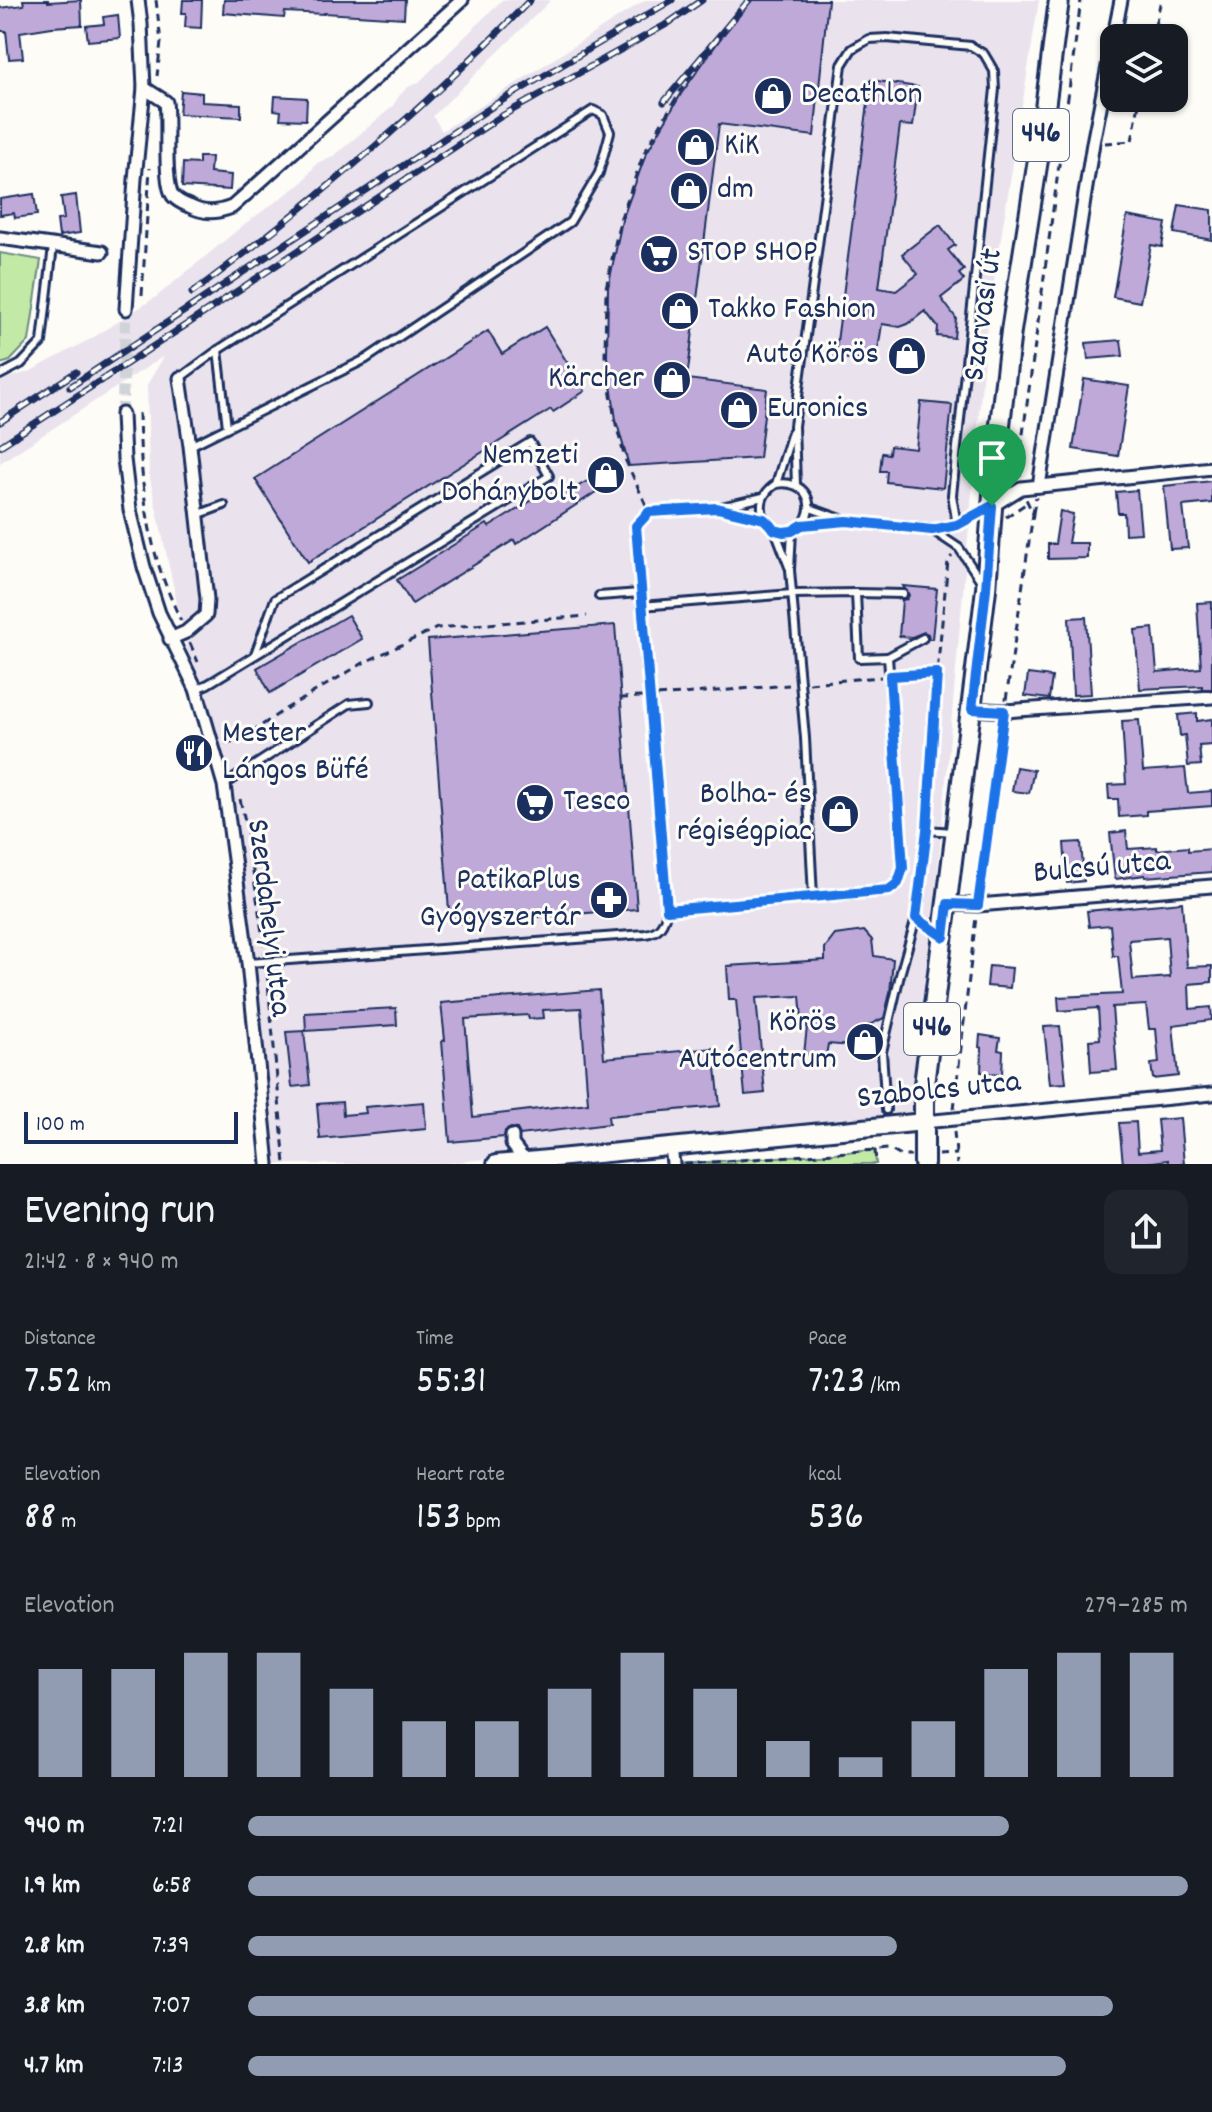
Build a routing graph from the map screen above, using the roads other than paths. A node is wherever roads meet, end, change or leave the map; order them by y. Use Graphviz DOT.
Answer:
graph roads {
  1 [pos="138,0"];
  2 [pos="462,0"];
  3 [pos="1059,0"];
  4 [pos="1121,0"];
  5 [pos="144,88"];
  6 [pos="0,238"];
  7 [pos="53,246"];
  8 [pos="102,252"];
  9 [pos="126,309"];
  10 [pos="218,350"];
  11 [pos="0,375"];
  12 [pos="180,378"];
  13 [pos="122,414"];
  14 [pos="794,426"];
  15 [pos="227,427"];
  16 [pos="190,446"];
  17 [pos="1212,468"];
  18 [pos="776,484"];
  19 [pos="796,485"];
  20 [pos="1039,486"];
  21 [pos="763,497"];
  22 [pos="224,505"];
  23 [pos="992,506"];
  24 [pos="717,508"];
  25 [pos="810,508"];
  26 [pos="197,515"];
  27 [pos="764,519"];
  28 [pos="847,521"];
  29 [pos="802,525"];
  30 [pos="957,525"];
  31 [pos="775,530"];
  32 [pos="932,530"];
  33 [pos="792,531"];
  34 [pos="790,570"];
  35 [pos="986,589"];
  36 [pos="640,593"];
  37 [pos="856,593"];
  38 [pos="792,594"];
  39 [pos="903,594"];
  40 [pos="599,596"];
  41 [pos="641,606"];
  42 [pos="923,638"];
  43 [pos="170,639"];
  44 [pos="255,654"];
  45 [pos="888,657"];
  46 [pos="196,689"];
  47 [pos="1212,697"];
  48 [pos="369,702"];
  49 [pos="972,709"];
  50 [pos="224,785"];
  51 [pos="957,832"];
  52 [pos="1212,886"];
  53 [pos="813,897"];
  54 [pos="948,904"];
  55 [pos="667,910"];
  56 [pos="916,918"];
  57 [pos="944,937"];
  58 [pos="248,963"];
  59 [pos="1212,1094"];
  60 [pos="886,1110"];
  61 [pos="924,1122"];
  62 [pos="512,1136"];
  63 [pos="671,1146"];
  64 [pos="924,1160"];
  65 [pos="525,1161"];
  66 [pos="553,1161"];
  67 [pos="268,1164"];
  68 [pos="496,1164"];
  69 [pos="673,1164"];
  1 -- 5 [label="street"];
  2 -- 5 [label="street"];
  3 -- 23 [label="main road, Szarvasi út / 446"];
  4 -- 20 [label="street"];
  5 -- 9 [label="street"];
  6 -- 7 [label="street"];
  7 -- 8 [label="street"];
  7 -- 11 [label="lane"];
  10 -- 12 [label="lane"];
  10 -- 15 [label="lane"];
  10 -- 15 [label="lane"];
  12 -- 16 [label="street"];
  13 -- 43 [label="street, Szerdahelyi utca"];
  14 -- 18 [label="lane"];
  14 -- 19 [label="lane"];
  14 -- 30 [label="lane"];
  15 -- 16 [label="lane"];
  16 -- 26 [label="street"];
  17 -- 20 [label="street"];
  18 -- 19 [label="lane"];
  18 -- 21 [label="lane"];
  19 -- 25 [label="lane"];
  20 -- 23 [label="street"];
  21 -- 24 [label="lane"];
  21 -- 27 [label="lane"];
  22 -- 26 [label="lane"];
  23 -- 30 [label="lane"];
  23 -- 35 [label="main road, Szarvasi út / 446"];
  24 -- 27 [label="lane"];
  24 -- 36 [label="lane"];
  25 -- 28 [label="lane"];
  25 -- 29 [label="lane"];
  26 -- 43 [label="street"];
  27 -- 31 [label="lane"];
  28 -- 29 [label="lane"];
  28 -- 32 [label="lane"];
  29 -- 33 [label="lane"];
  30 -- 32 [label="lane"];
  31 -- 33 [label="lane"];
  31 -- 34 [label="lane"];
  32 -- 35 [label="lane"];
  33 -- 34 [label="lane"];
  34 -- 38 [label="lane"];
  35 -- 49 [label="main road, Szarvasi út / 446"];
  36 -- 40 [label="lane"];
  36 -- 41 [label="lane"];
  37 -- 38 [label="lane"];
  37 -- 39 [label="lane"];
  37 -- 45 [label="lane"];
  38 -- 41 [label="lane"];
  38 -- 53 [label="lane"];
  41 -- 55 [label="lane"];
  42 -- 45 [label="lane"];
  43 -- 46 [label="street, Szerdahelyi utca"];
  44 -- 44 [label="lane"];
  44 -- 46 [label="lane"];
  45 -- 53 [label="lane"];
  46 -- 50 [label="street, Szerdahelyi utca"];
  47 -- 49 [label="street"];
  48 -- 50 [label="lane"];
  49 -- 51 [label="main road, Szarvasi út / 446"];
  50 -- 58 [label="street, Szerdahelyi utca"];
  51 -- 54 [label="main road, Szarvasi út / 446"];
  51 -- 56 [label="lane"];
  52 -- 54 [label="street, Bulcsú utca"];
  53 -- 55 [label="lane"];
  54 -- 57 [label="main road, Szarvasi út / 446"];
  55 -- 58 [label="lane"];
  56 -- 57 [label="lane"];
  56 -- 60 [label="lane"];
  57 -- 61 [label="main road, Szarvasi út / 446"];
  58 -- 67 [label="street, Szerdahelyi utca"];
  59 -- 61 [label="street, Szabolcs utca"];
  61 -- 63 [label="street, Szabolcs utca"];
  61 -- 64 [label="main road, Szarvasi út / 446"];
  62 -- 65 [label="street"];
  63 -- 66 [label="street, Szabolcs utca"];
  63 -- 69 [label="street"];
  65 -- 66 [label="street, Szabolcs utca"];
  65 -- 68 [label="street, Szabolcs utca"];
}
